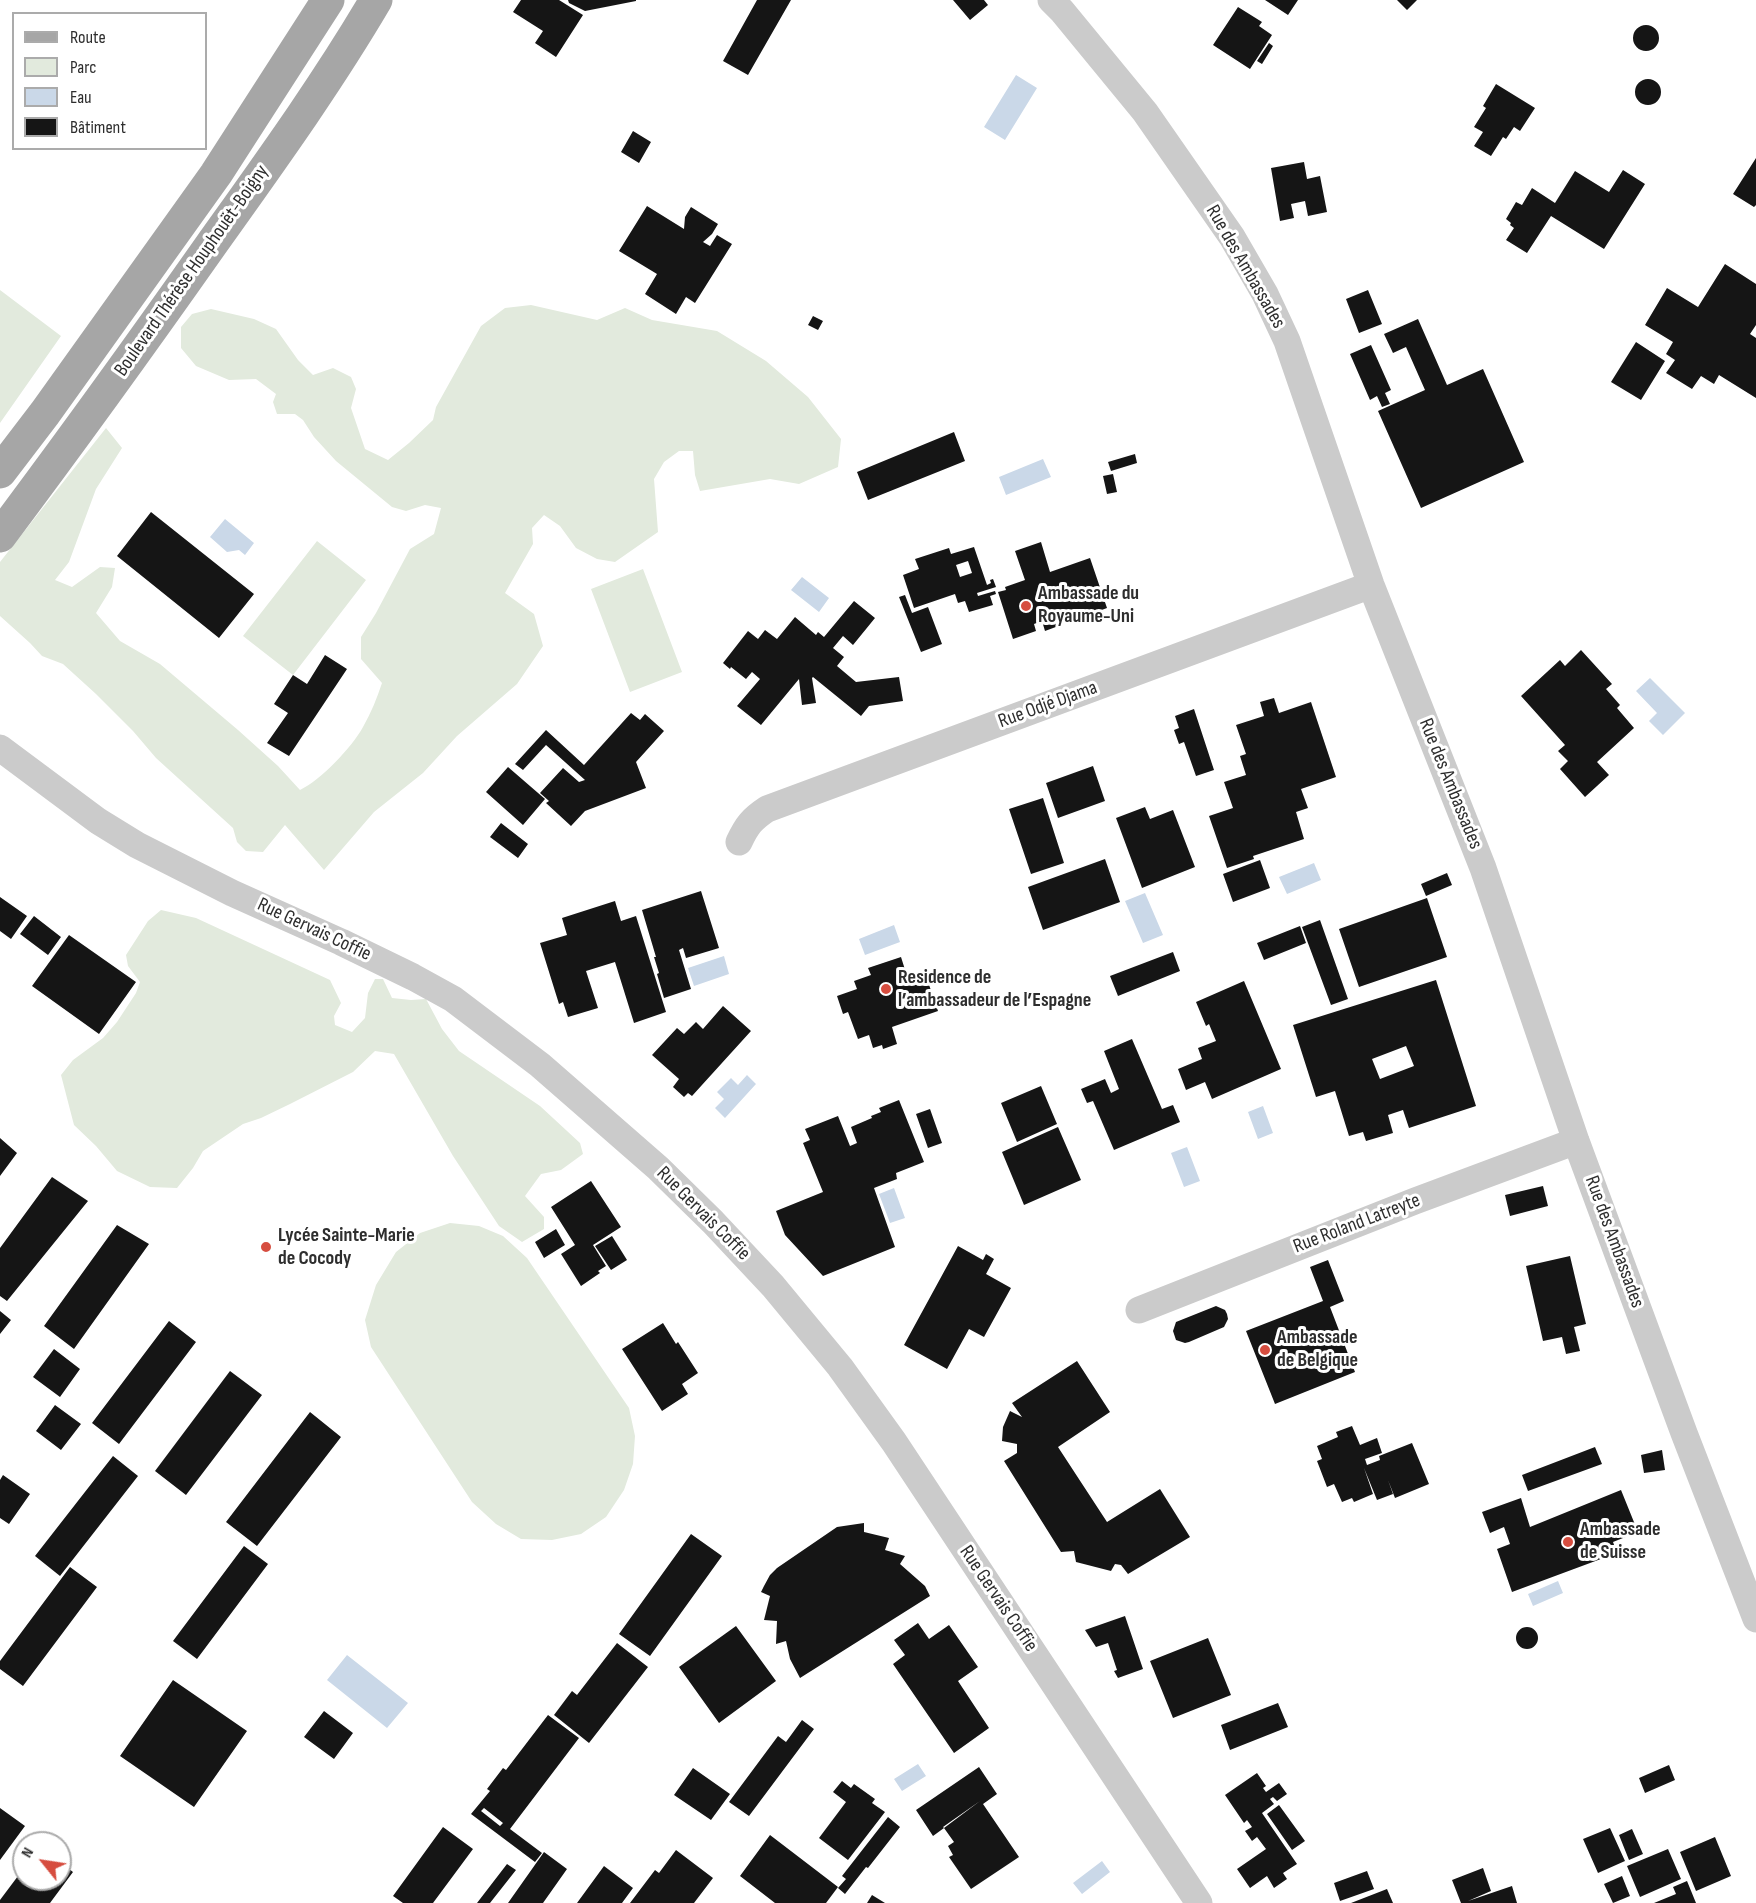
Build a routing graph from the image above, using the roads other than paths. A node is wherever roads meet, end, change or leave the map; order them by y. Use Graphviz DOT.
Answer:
graph roads {
  1 [pos="328,0"];
  2 [pos="376,0"];
  3 [pos="1051,0"];
  4 [pos="0,472"];
  5 [pos="0,536"];
  6 [pos="1371,585"];
  7 [pos="0,748"];
  8 [pos="739,842"];
  9 [pos="1576,1141"];
  10 [pos="1139,1310"];
  11 [pos="1756,1619"];
  12 [pos="1199,1903"];
  1 -- 4 [label="main road, Boulevard Thérèse Houphouët-Boigny"];
  2 -- 5 [label="main road, Boulevard Thérèse Houphouët-Boigny"];
  3 -- 6 [label="street, Rue des Ambassades"];
  6 -- 8 [label="street, Rue Odjé Djama"];
  6 -- 9 [label="street, Rue des Ambassades"];
  7 -- 12 [label="street, Rue Gervais Coffie"];
  9 -- 10 [label="street, Rue Roland Latreyte"];
  9 -- 11 [label="street, Rue des Ambassades"];
}
